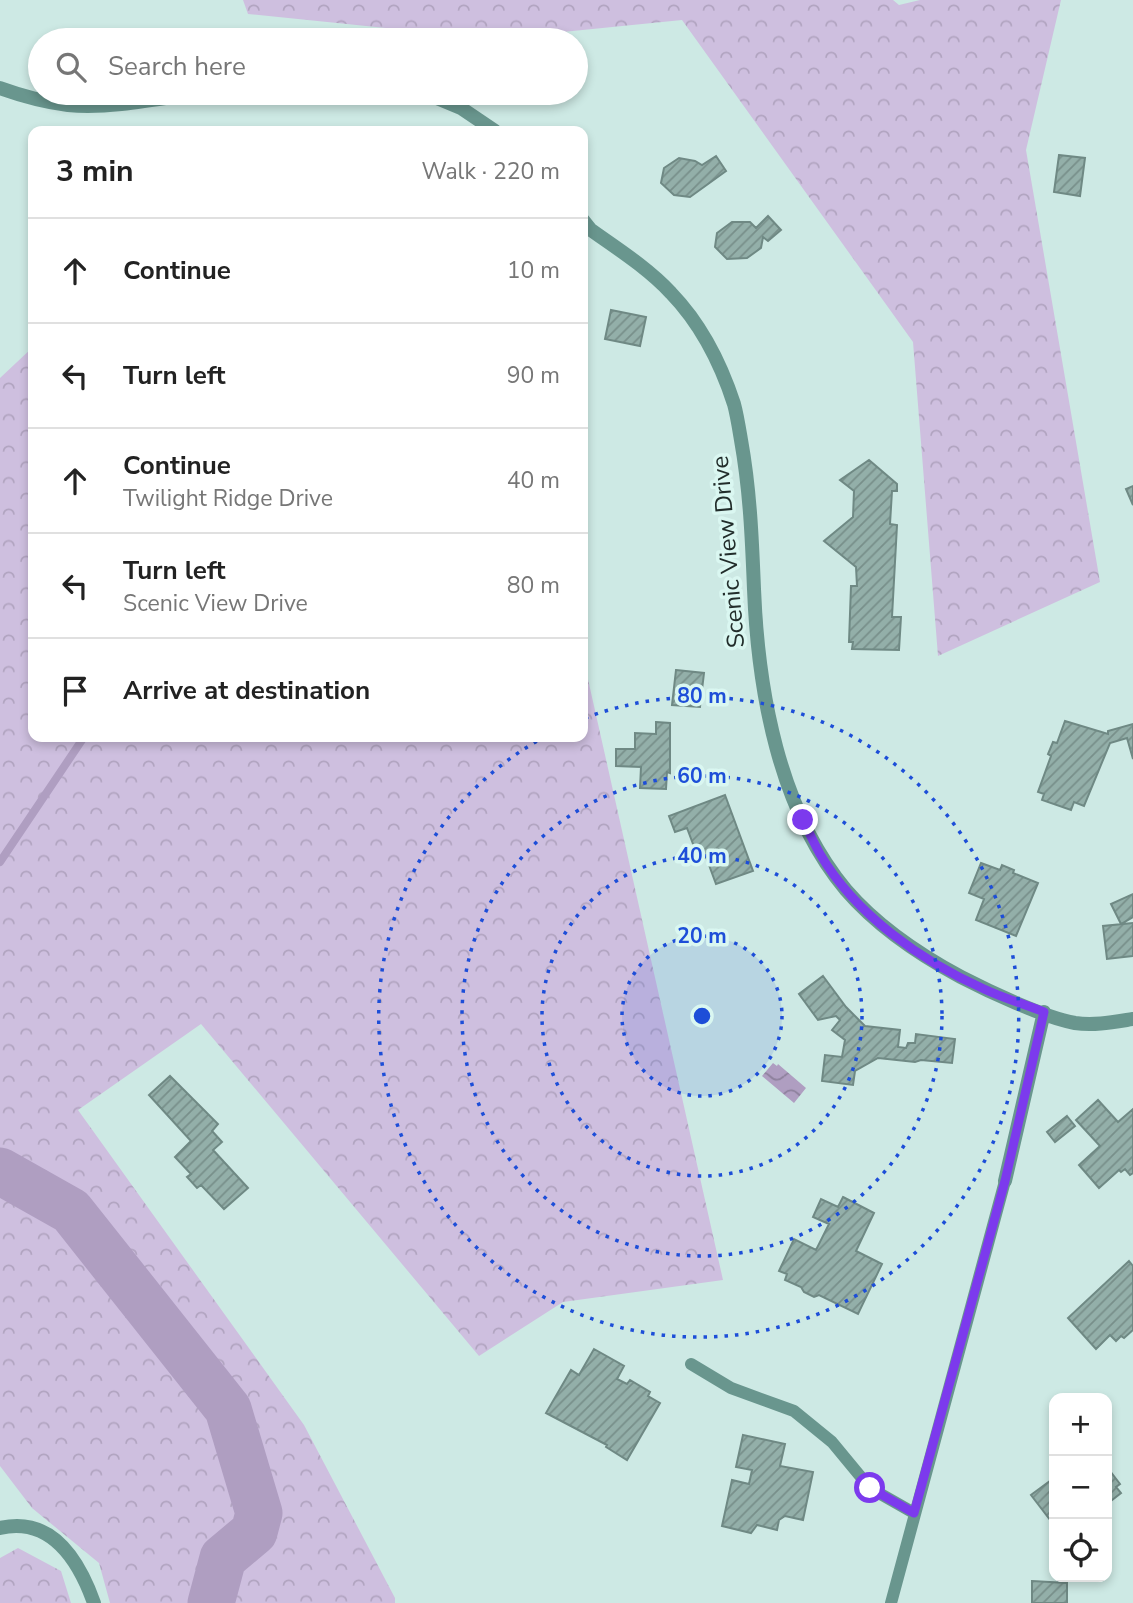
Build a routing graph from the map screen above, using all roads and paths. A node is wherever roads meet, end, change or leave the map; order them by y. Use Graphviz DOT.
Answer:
graph roads {
  1 [pos="0,88"];
  2 [pos="28,97"];
  3 [pos="454,105"];
  4 [pos="488,126"];
  5 [pos="588,226"];
  6 [pos="1044,1012"];
  7 [pos="1133,1018"];
  8 [pos="1005,1181"];
  9 [pos="691,1364"];
  10 [pos="914,1513"];
  11 [pos="1,1524"];
  12 [pos="94,1603"];
  13 [pos="891,1603"];
  1 -- 2 [label="street"];
  3 -- 4 [label="street"];
  5 -- 6 [label="street, Scenic View Drive"];
  6 -- 7 [label="street, Scenic View Drive"];
  6 -- 8 [label="street"];
  8 -- 10 [label="lane"];
  9 -- 10 [label="lane"];
  10 -- 13 [label="lane"];
  11 -- 12 [label="street"];
}
